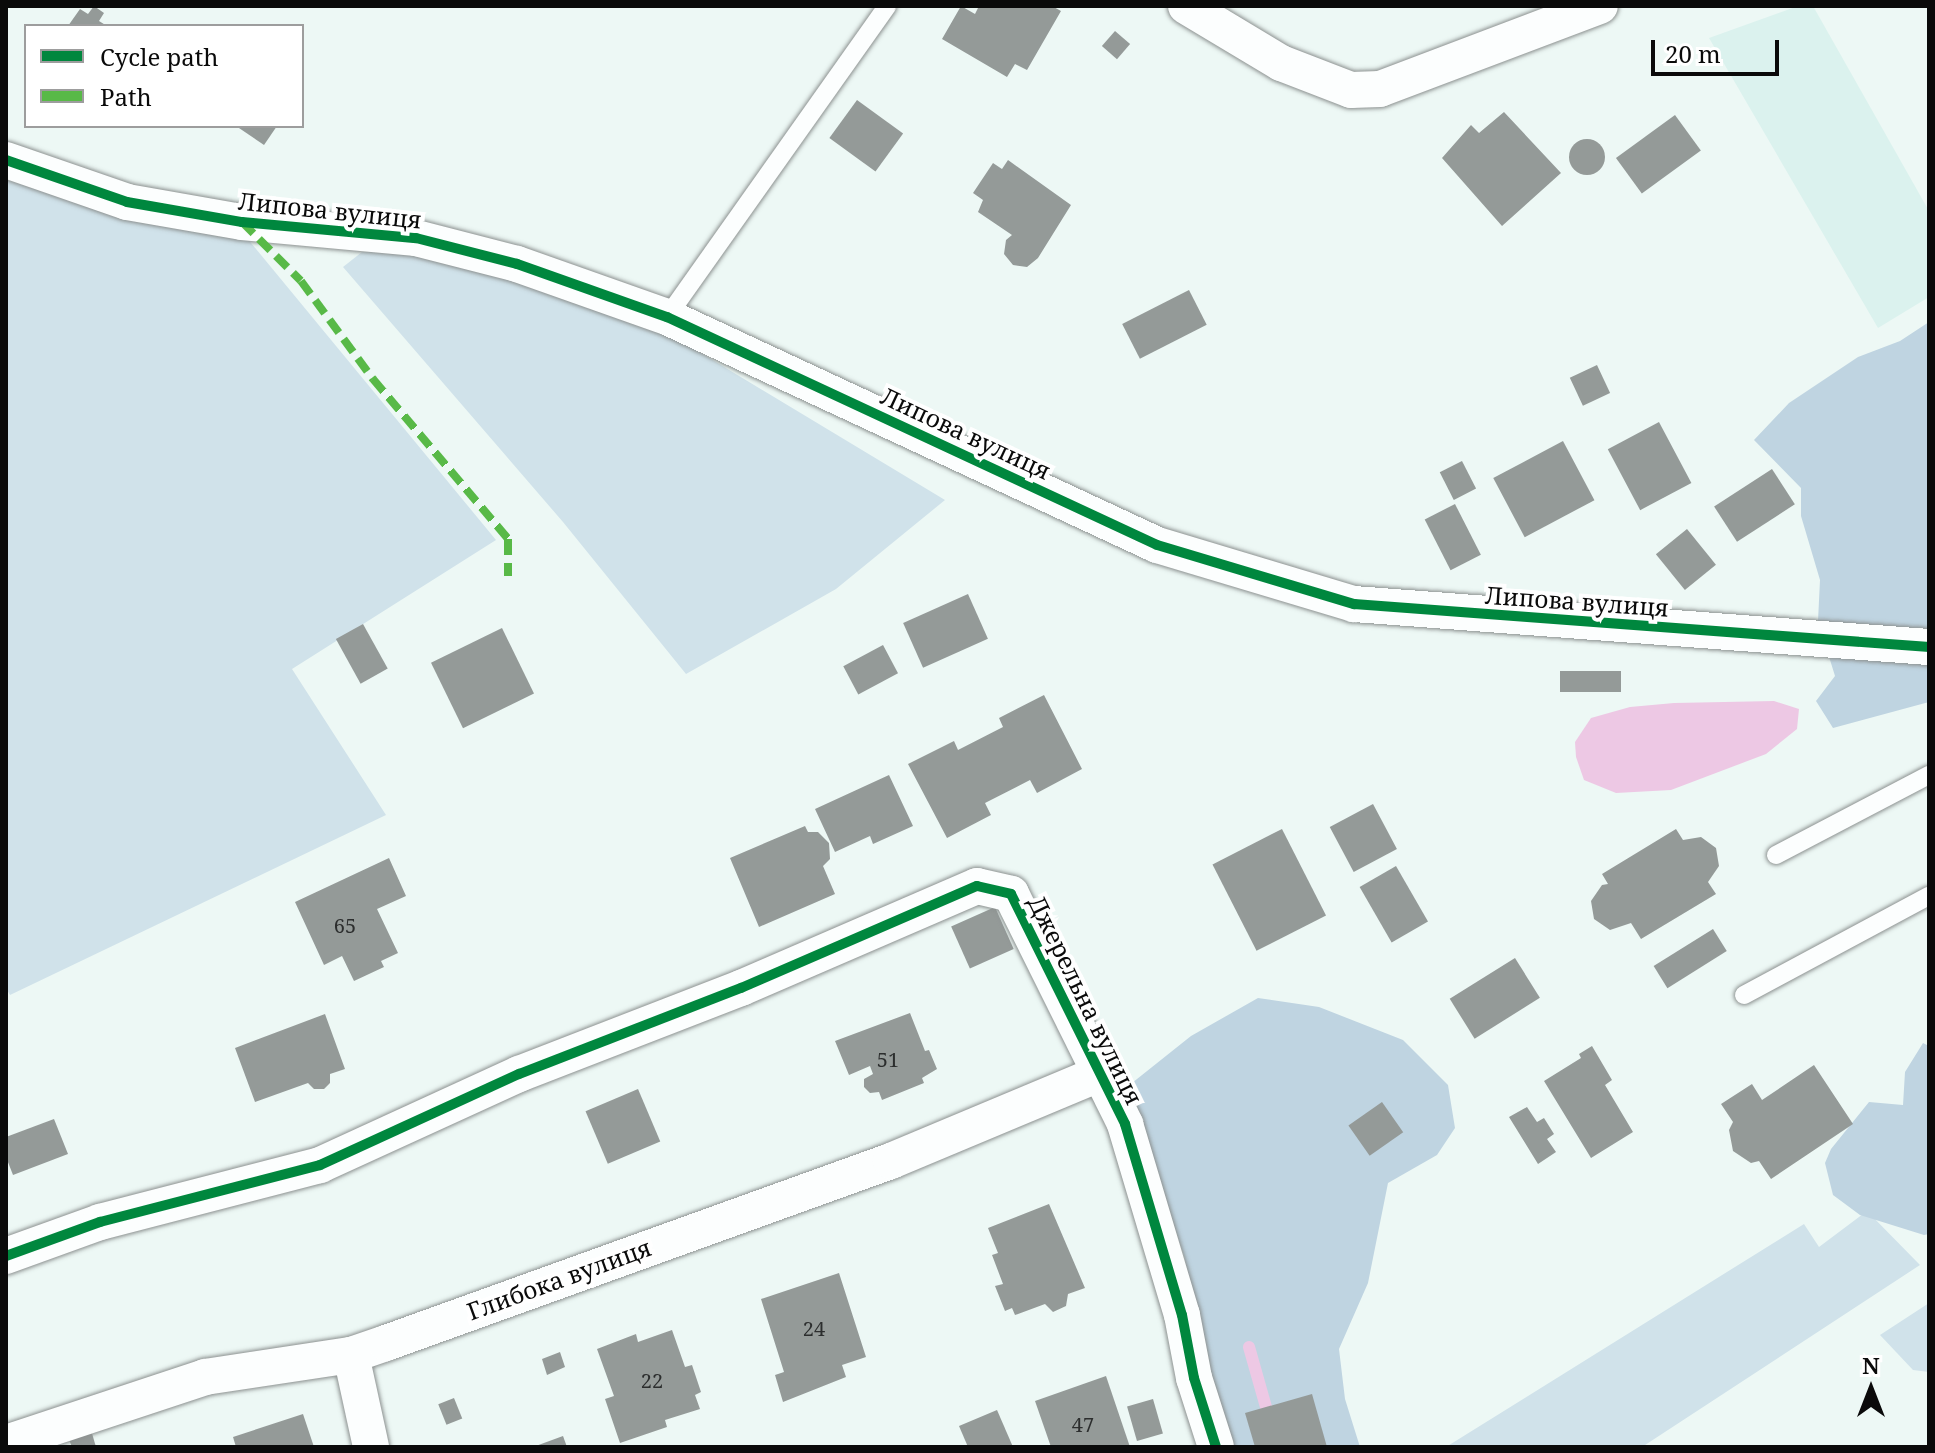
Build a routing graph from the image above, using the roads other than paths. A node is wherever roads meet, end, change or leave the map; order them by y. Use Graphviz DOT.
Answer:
graph roads {
  1 [pos="887,6"];
  2 [pos="1186,6"];
  3 [pos="1600,6"];
  4 [pos="6,160"];
  5 [pos="667,317"];
  6 [pos="1929,647"];
  7 [pos="1929,775"];
  8 [pos="1776,855"];
  9 [pos="1929,896"];
  10 [pos="1744,995"];
  11 [pos="1099,1074"];
  12 [pos="6,1256"];
  13 [pos="351,1355"];
  14 [pos="6,1443"];
  15 [pos="371,1447"];
  16 [pos="1216,1447"];
  1 -- 5 [label="lane"];
  2 -- 3 [label="street"];
  4 -- 5 [label="street, Липова вулиця"];
  5 -- 6 [label="street, Липова вулиця"];
  7 -- 8 [label="lane"];
  9 -- 10 [label="lane"];
  11 -- 12 [label="street, Джерельна вулиця"];
  11 -- 13 [label="street, Глибока вулиця"];
  11 -- 16 [label="street, Джерельна вулиця"];
  13 -- 14 [label="street, Глибока вулиця"];
  13 -- 15 [label="street"];
}
